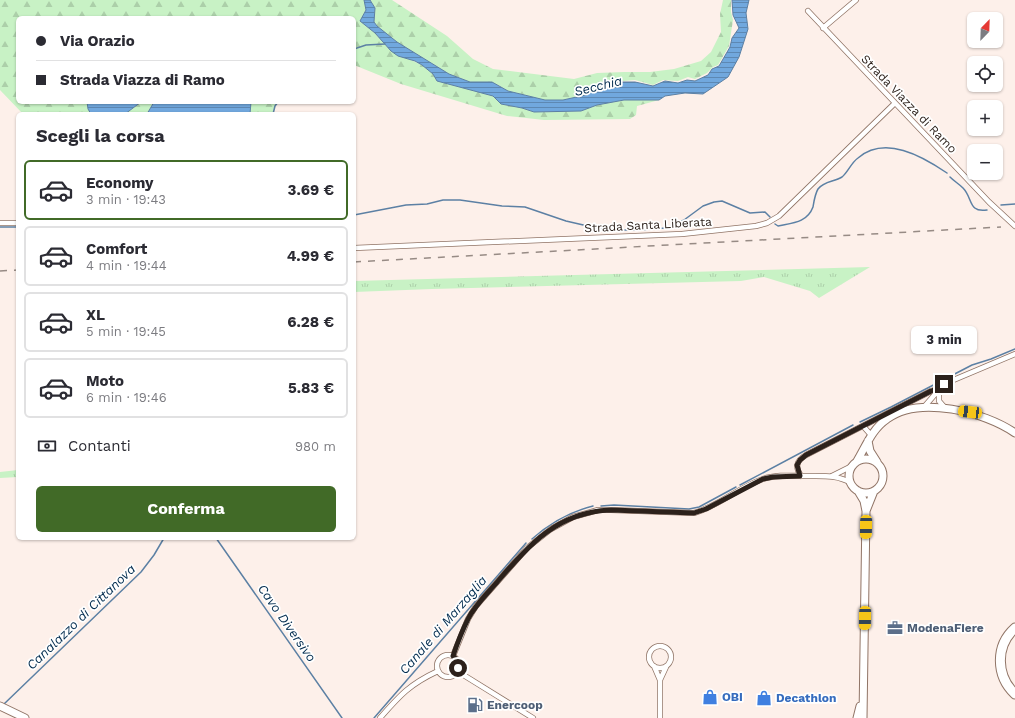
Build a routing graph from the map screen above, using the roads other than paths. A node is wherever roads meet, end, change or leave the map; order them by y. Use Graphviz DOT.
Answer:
graph roads {
  1 [pos="856,0"];
  2 [pos="808,11"];
  3 [pos="824,28"];
  4 [pos="895,103"];
  5 [pos="0,223"];
  6 [pos="16,223"];
  7 [pos="1015,226"];
  8 [pos="356,248"];
  9 [pos="1015,354"];
  10 [pos="940,388"];
  11 [pos="924,407"];
  12 [pos="948,410"];
  13 [pos="863,426"];
  14 [pos="1015,433"];
  15 [pos="870,438"];
  16 [pos="877,462"];
  17 [pos="855,464"];
  18 [pos="800,476"];
  19 [pos="832,476"];
  20 [pos="851,483"];
  21 [pos="858,491"];
  22 [pos="874,491"];
  23 [pos="866,511"];
  24 [pos="1015,628"];
  25 [pos="1015,633"];
  26 [pos="453,656"];
  27 [pos="654,666"];
  28 [pos="666,666"];
  29 [pos="438,671"];
  30 [pos="457,671"];
  31 [pos="660,680"];
  32 [pos="1015,690"];
  33 [pos="1015,694"];
  34 [pos="864,695"];
  35 [pos="0,706"];
  36 [pos="25,718"];
  37 [pos="380,718"];
  38 [pos="533,718"];
  39 [pos="660,718"];
  40 [pos="857,718"];
  41 [pos="863,718"];
  1 -- 3 [label="street"];
  2 -- 3 [label="street, Strada Viazza di Ramo"];
  3 -- 4 [label="street, Strada Viazza di Ramo"];
  4 -- 7 [label="street, Strada Viazza di Ramo"];
  4 -- 8 [label="street, Strada Santa Liberata"];
  5 -- 6 [label="street"];
  9 -- 10 [label="street"];
  10 -- 11 [label="street"];
  10 -- 12 [label="street"];
  10 -- 13 [label="street"];
  11 -- 12 [label="street"];
  11 -- 15 [label="street"];
  12 -- 14 [label="street"];
  13 -- 15 [label="street"];
  13 -- 18 [label="street"];
  15 -- 16 [label="street"];
  15 -- 17 [label="street"];
  16 -- 17 [label="street"];
  16 -- 22 [label="street"];
  17 -- 19 [label="street"];
  17 -- 20 [label="street"];
  18 -- 19 [label="street"];
  18 -- 26 [label="street"];
  19 -- 20 [label="street"];
  20 -- 21 [label="street"];
  21 -- 22 [label="street"];
  21 -- 23 [label="street"];
  22 -- 23 [label="street"];
  23 -- 34 [label="street"];
  24 -- 33 [label="highway"];
  25 -- 32 [label="highway"];
  26 -- 29 [label="street"];
  26 -- 30 [label="street"];
  27 -- 28 [label="street"];
  27 -- 28 [label="street"];
  27 -- 31 [label="street"];
  28 -- 31 [label="street"];
  29 -- 30 [label="street"];
  29 -- 37 [label="street"];
  30 -- 38 [label="street"];
  31 -- 39 [label="street"];
  34 -- 40 [label="street"];
  34 -- 41 [label="street"];
  35 -- 36 [label="street"];
}
